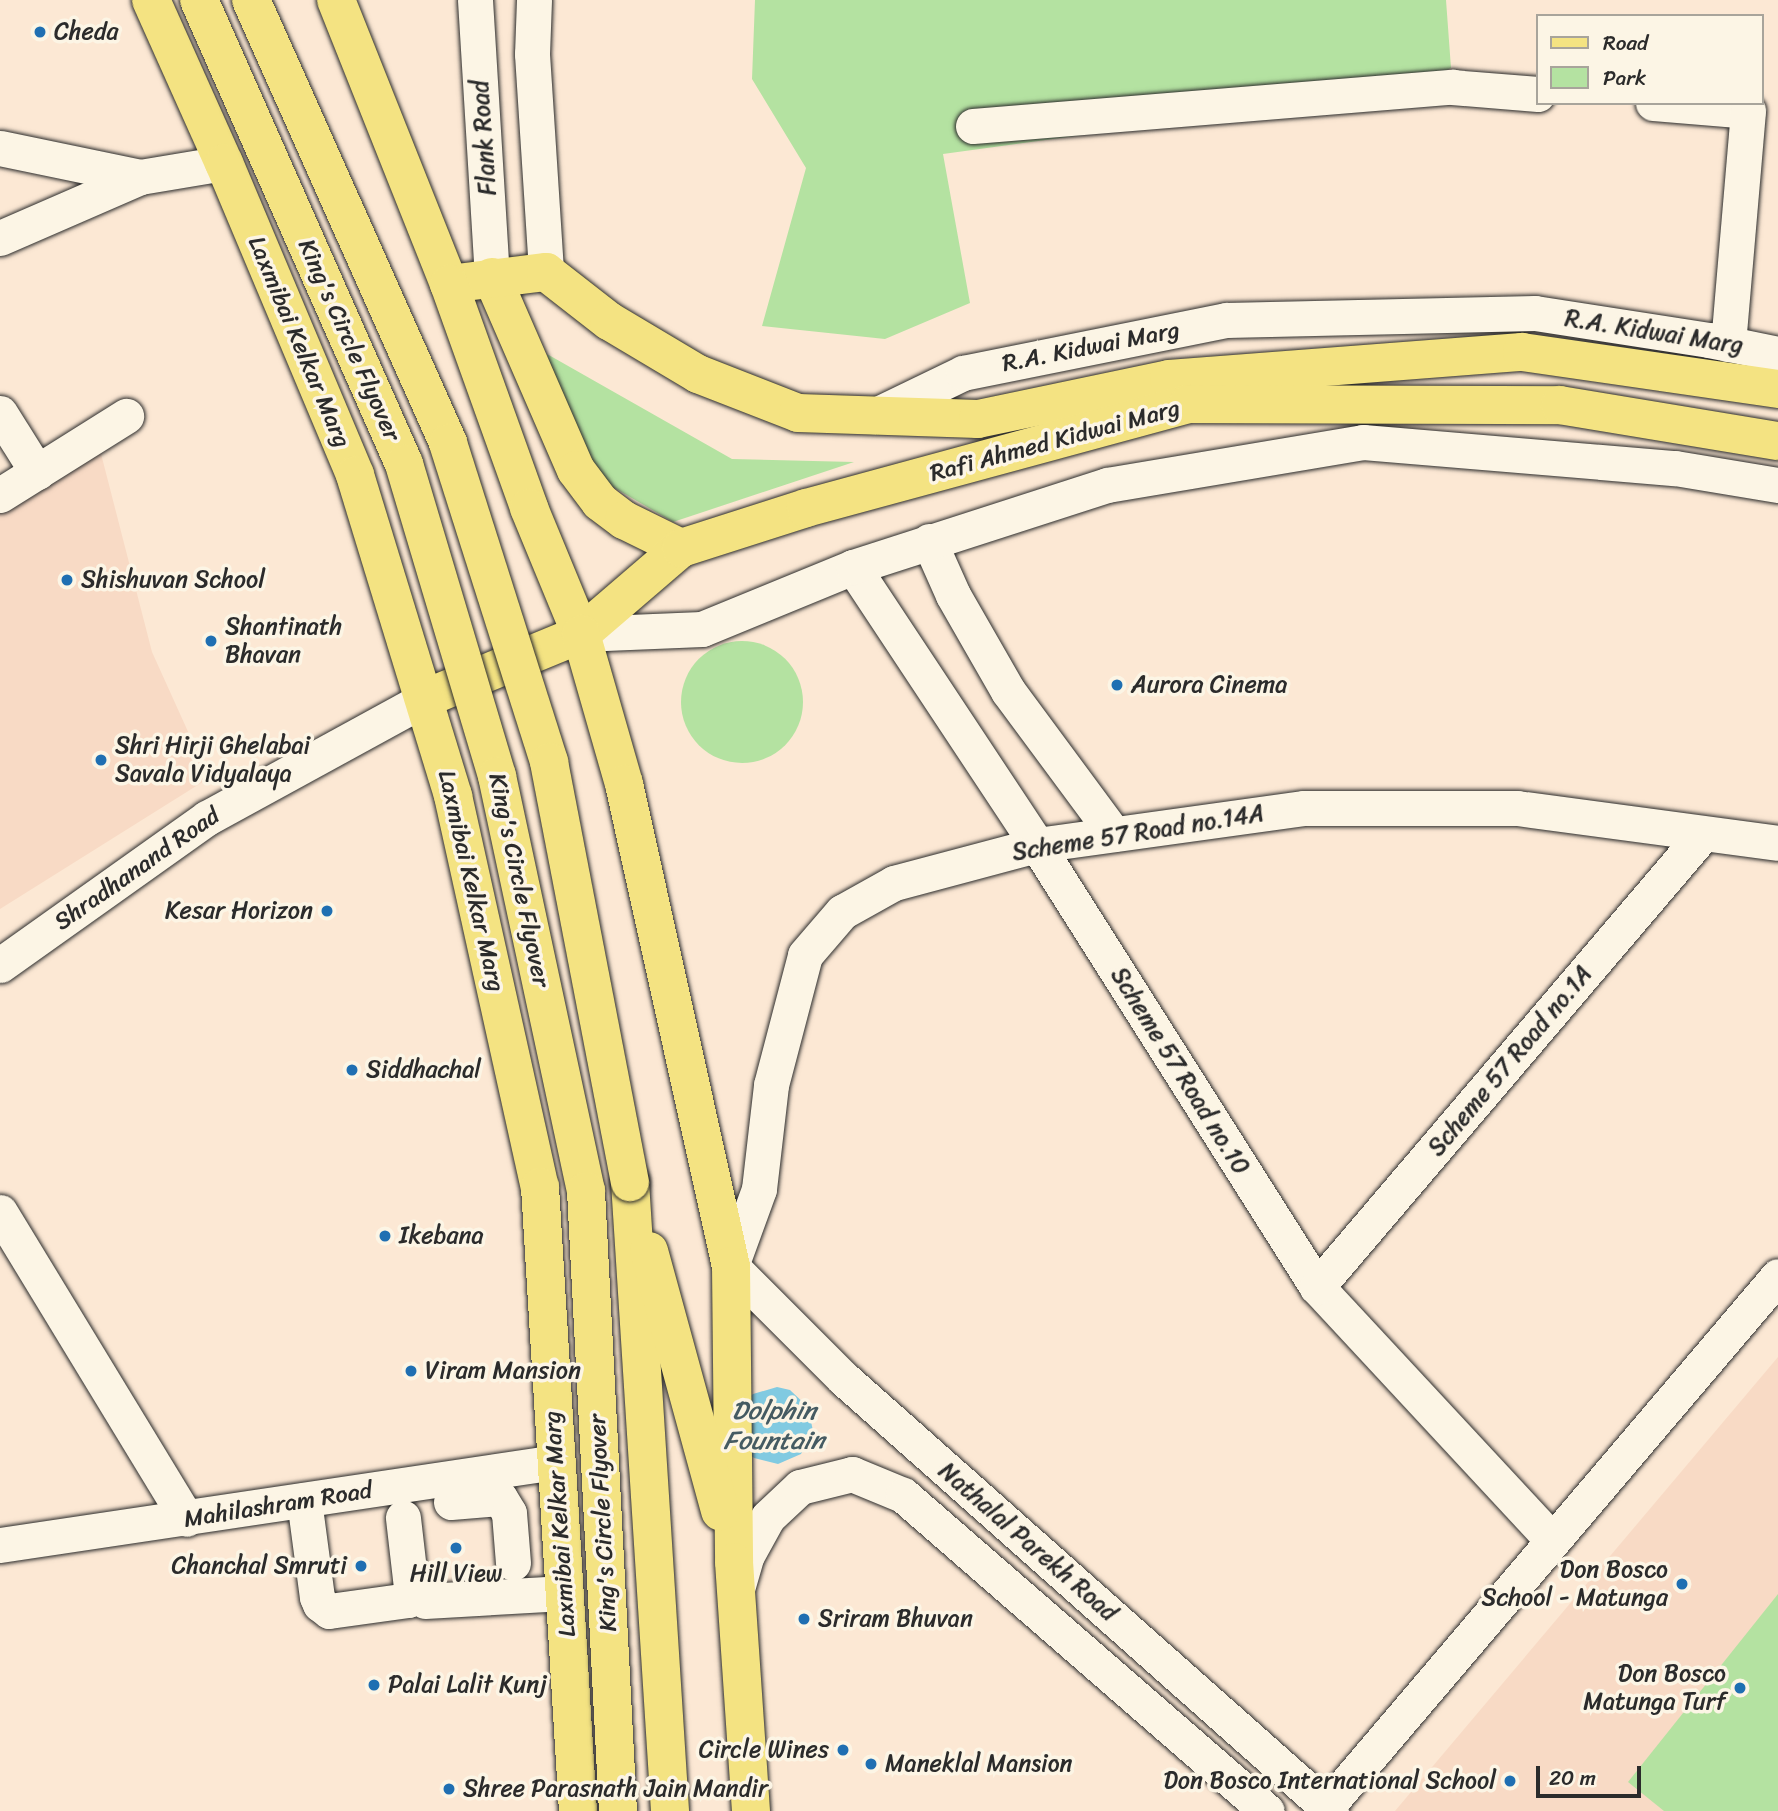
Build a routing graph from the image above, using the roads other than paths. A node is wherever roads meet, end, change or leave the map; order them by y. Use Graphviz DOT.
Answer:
graph roads {
  1 [pos="152,0"];
  2 [pos="199,0"];
  3 [pos="251,0"];
  4 [pos="336,0"];
  5 [pos="475,0"];
  6 [pos="534,0"];
  7 [pos="1536,94"];
  8 [pos="1677,105"];
  9 [pos="973,127"];
  10 [pos="0,148"];
  11 [pos="224,163"];
  12 [pos="140,177"];
  13 [pos="0,238"];
  14 [pos="545,272"];
  15 [pos="492,277"];
  16 [pos="449,284"];
  17 [pos="1728,344"];
  18 [pos="1778,354"];
  19 [pos="1778,389"];
  20 [pos="0,413"];
  21 [pos="126,416"];
  22 [pos="874,416"];
  23 [pos="1778,441"];
  24 [pos="37,472"];
  25 [pos="1778,485"];
  26 [pos="0,495"];
  27 [pos="929,541"];
  28 [pos="681,548"];
  29 [pos="853,567"];
  30 [pos="580,634"];
  31 [pos="426,698"];
  32 [pos="1114,834"];
  33 [pos="1703,834"];
  34 [pos="1778,843"];
  35 [pos="1037,845"];
  36 [pos="0,965"];
  37 [pos="630,1182"];
  38 [pos="0,1212"];
  39 [pos="731,1266"];
  40 [pos="1778,1276"];
  41 [pos="1317,1287"];
  42 [pos="556,1462"];
  43 [pos="500,1498"];
  44 [pos="451,1502"];
  45 [pos="305,1505"];
  46 [pos="403,1518"];
  47 [pos="187,1519"];
  48 [pos="1552,1540"];
  49 [pos="0,1545"];
  50 [pos="513,1563"];
  51 [pos="735,1577"];
  52 [pos="564,1594"];
  53 [pos="425,1601"];
  54 [pos="1327,1809"];
  55 [pos="578,1811"];
  56 [pos="618,1811"];
  57 [pos="670,1811"];
  58 [pos="751,1811"];
  59 [pos="1267,1811"];
  1 -- 11 [label="main road, Laxmibai Kelkar Marg"];
  2 -- 56 [label="main road, King's Circle Flyover, bridge"];
  3 -- 37 [label="main road, King's Circle Flyover, bridge"];
  4 -- 16 [label="main road"];
  5 -- 15 [label="street, Flank Road"];
  6 -- 14 [label="street"];
  7 -- 9 [label="street"];
  8 -- 17 [label="street"];
  10 -- 12 [label="street"];
  11 -- 12 [label="street"];
  11 -- 31 [label="main road, Laxmibai Kelkar Marg"];
  12 -- 13 [label="street"];
  14 -- 15 [label="main road"];
  14 -- 22 [label="main road, R.A. Kidwai Marg"];
  15 -- 16 [label="main road"];
  15 -- 28 [label="main road"];
  16 -- 30 [label="main road"];
  17 -- 18 [label="street, R.A. Kidwai Marg"];
  17 -- 22 [label="street, R.A. Kidwai Marg"];
  19 -- 22 [label="main road"];
  20 -- 24 [label="street"];
  21 -- 24 [label="street"];
  23 -- 28 [label="main road, Rafi Ahmed Kidwai Marg"];
  24 -- 26 [label="street"];
  25 -- 27 [label="street"];
  27 -- 29 [label="street"];
  27 -- 32 [label="street"];
  28 -- 30 [label="main road, Rafi Ahmed Kidwai Marg"];
  29 -- 30 [label="street"];
  29 -- 35 [label="street, Scheme 57 Road no.10"];
  30 -- 31 [label="main road, Rafi Ahmed Kidwai Marg"];
  30 -- 39 [label="main road"];
  31 -- 36 [label="street, Shradhanand Road"];
  31 -- 42 [label="main road, Laxmibai Kelkar Marg"];
  32 -- 33 [label="street, Scheme 57 Road no.14A"];
  32 -- 35 [label="street, Scheme 57 Road no.14A"];
  33 -- 34 [label="street, Scheme 57 Road no.14A"];
  33 -- 41 [label="street, Scheme 57 Road no.1A"];
  35 -- 39 [label="street, Scheme 57 Road no.14A"];
  35 -- 41 [label="street, Scheme 57 Road no.10"];
  37 -- 51 [label="main road"];
  37 -- 57 [label="main road, King's Circle Flyover"];
  38 -- 47 [label="street"];
  39 -- 51 [label="main road"];
  39 -- 54 [label="street, Nathalal Parekh Road"];
  40 -- 48 [label="street"];
  41 -- 48 [label="street, Scheme 57 Road no.10"];
  42 -- 43 [label="street"];
  42 -- 45 [label="street, Mahilashram Road"];
  42 -- 52 [label="main road, Laxmibai Kelkar Marg"];
  43 -- 44 [label="street"];
  43 -- 50 [label="street"];
  45 -- 46 [label="street"];
  45 -- 47 [label="street, Mahilashram Road"];
  47 -- 49 [label="street, Mahilashram Road"];
  48 -- 54 [label="street"];
  51 -- 58 [label="main road"];
  51 -- 59 [label="street, Nathalal Parekh Road"];
  52 -- 53 [label="street"];
  52 -- 55 [label="main road, Laxmibai Kelkar Marg"];
}
